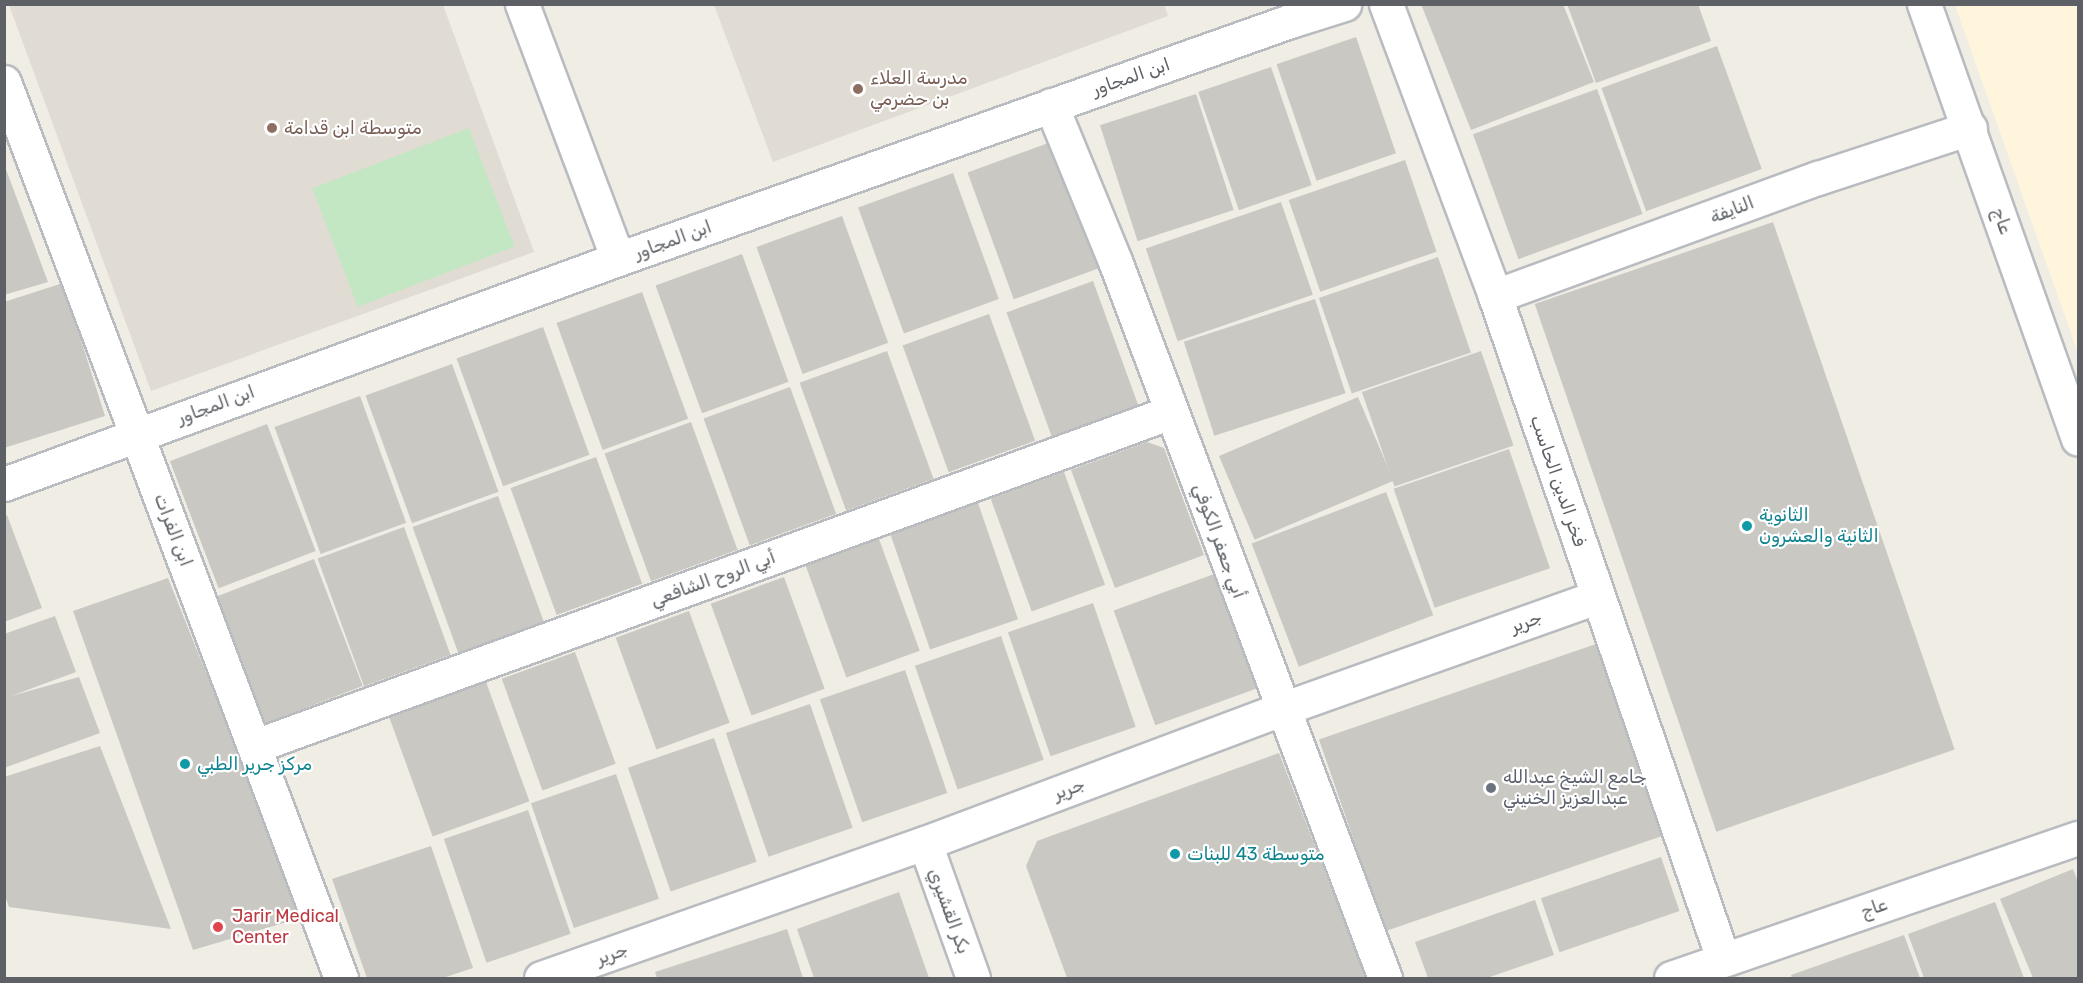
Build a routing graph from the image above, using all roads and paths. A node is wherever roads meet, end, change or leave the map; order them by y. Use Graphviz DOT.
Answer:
graph roads {
  1 [pos="522,4"];
  2 [pos="1344,4"];
  3 [pos="1386,4"];
  4 [pos="1924,4"];
  5 [pos="1287,13"];
  6 [pos="4,82"];
  7 [pos="1052,105"];
  8 [pos="1970,128"];
  9 [pos="618,259"];
  10 [pos="1495,296"];
  11 [pos="1171,412"];
  12 [pos="136,434"];
  13 [pos="2079,438"];
  14 [pos="4,484"];
  15 [pos="1597,597"];
  16 [pos="1282,710"];
  17 [pos="255,746"];
  18 [pos="2079,838"];
  19 [pos="925,843"];
  20 [pos="1723,959"];
  21 [pos="616,966"];
  22 [pos="341,978"];
  23 [pos="540,978"];
  24 [pos="973,978"];
  25 [pos="1385,978"];
  26 [pos="1671,978"];
  1 -- 9 [label="street"];
  2 -- 5 [label="street, ابن المجاور"];
  3 -- 10 [label="street, فخر الدين الحاسب"];
  4 -- 8 [label="street, عاج"];
  5 -- 7 [label="street, ابن المجاور"];
  6 -- 12 [label="street, ابن الفرات"];
  7 -- 9 [label="street, ابن المجاور"];
  7 -- 11 [label="street, أبي جعفر الكوفي"];
  8 -- 10 [label="street, النايفة"];
  8 -- 13 [label="street, عاج"];
  9 -- 12 [label="street, ابن المجاور"];
  10 -- 15 [label="street, فخر الدين الحاسب"];
  11 -- 16 [label="street, أبي جعفر الكوفي"];
  11 -- 17 [label="street, أبي الروح الشافعي"];
  12 -- 14 [label="street, ابن المجاور"];
  12 -- 17 [label="street, ابن الفرات"];
  15 -- 16 [label="street, جرير"];
  15 -- 20 [label="street, فخر الدين الحاسب"];
  16 -- 19 [label="street, جرير"];
  16 -- 25 [label="street, أبي جعفر الكوفي"];
  17 -- 22 [label="street, ابن الفرات"];
  18 -- 20 [label="street, عاج"];
  19 -- 21 [label="street, جرير"];
  19 -- 24 [label="street, بكر القشيري"];
  20 -- 26 [label="street, عاج"];
  21 -- 23 [label="street, جرير"];
}
